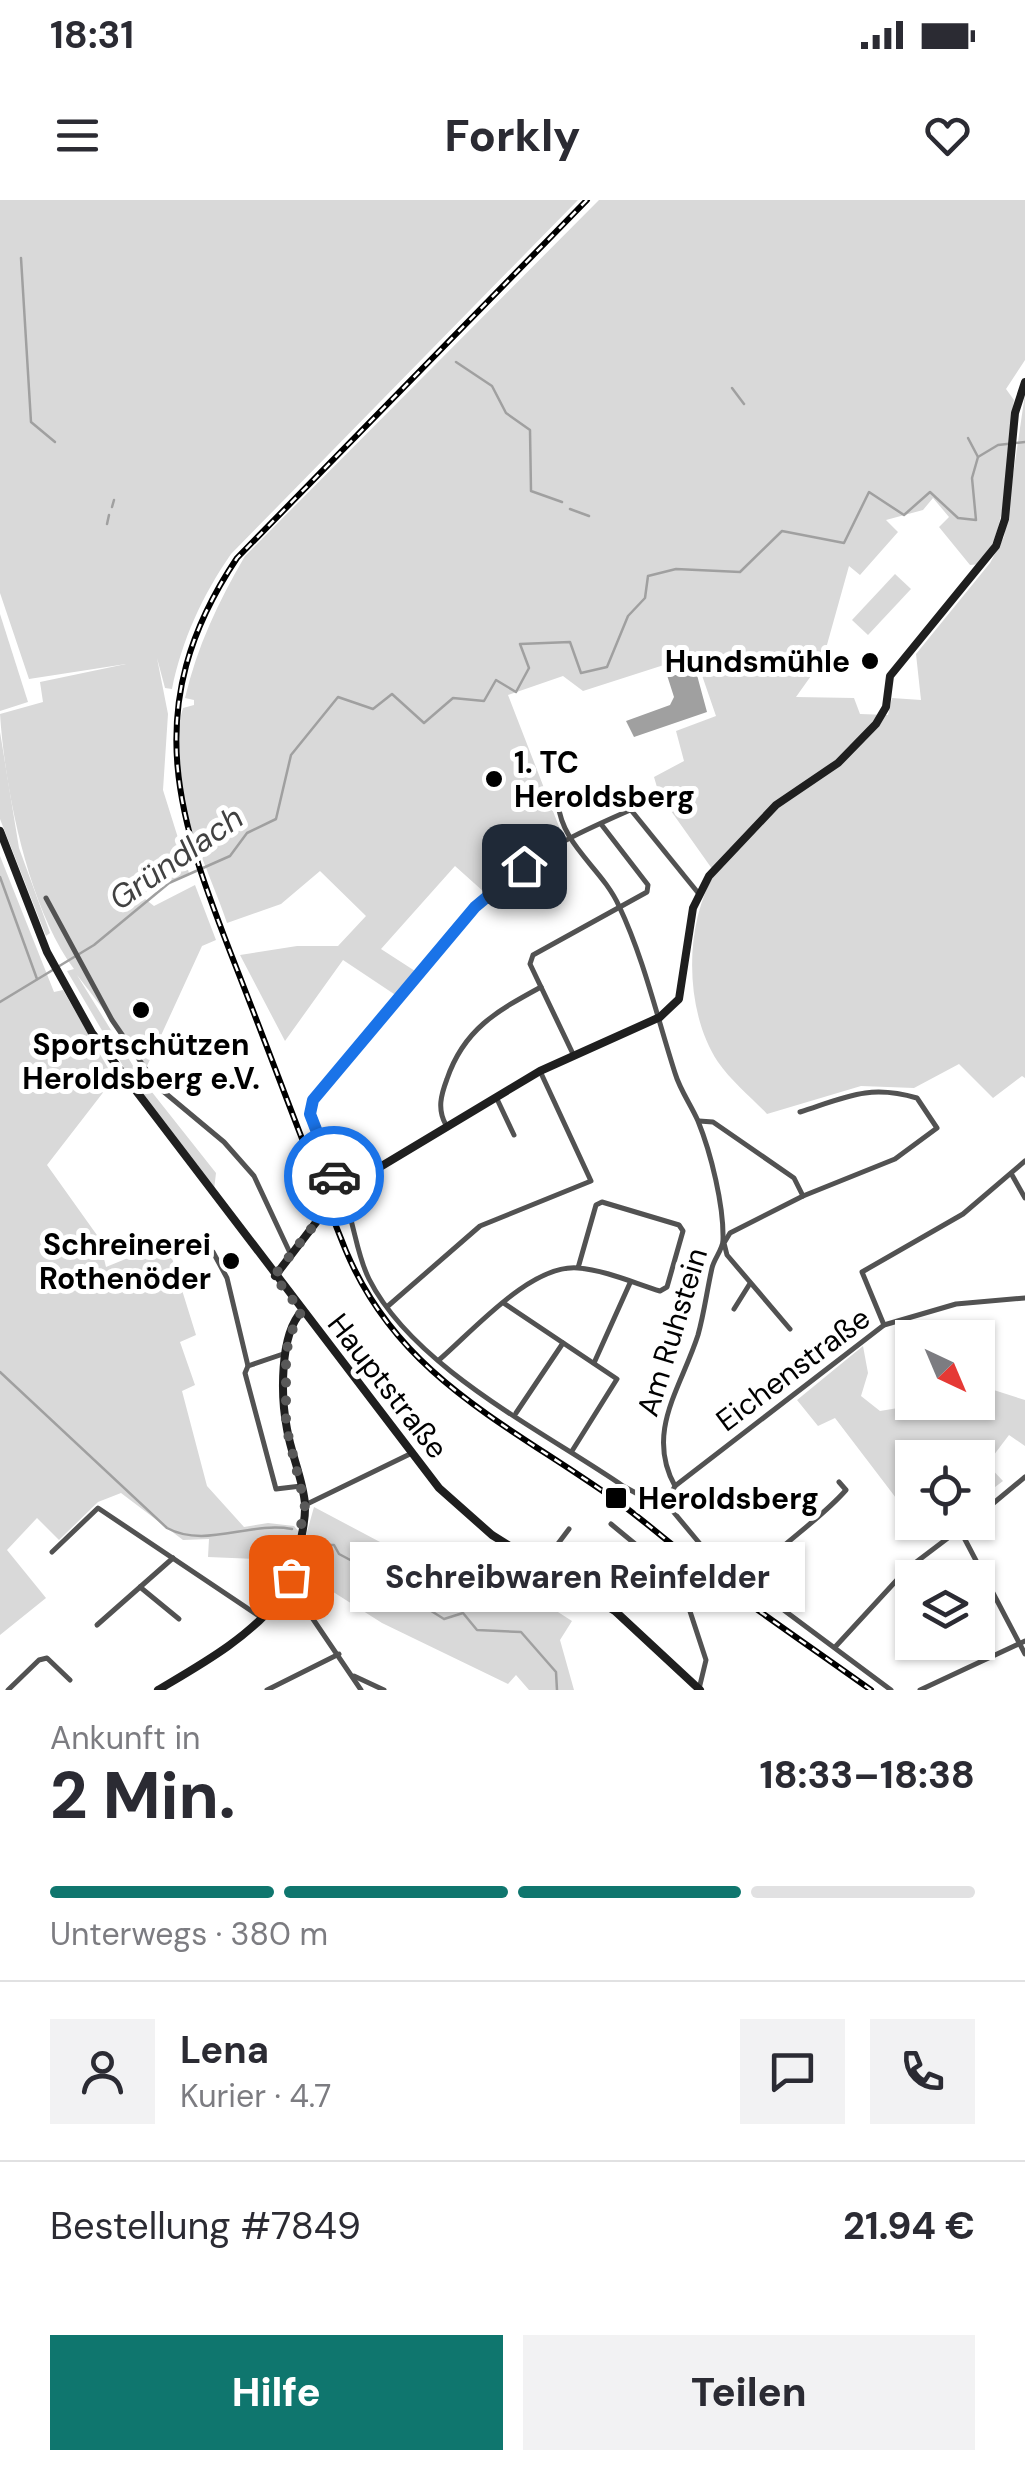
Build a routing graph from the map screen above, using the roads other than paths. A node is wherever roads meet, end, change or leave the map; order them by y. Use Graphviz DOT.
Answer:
graph roads {
  1 [pos="1025,382"];
  2 [pos="658,798"];
  3 [pos="558,804"];
  4 [pos="631,810"];
  5 [pos="600,824"];
  6 [pos="0,831"];
  7 [pos="569,840"];
  8 [pos="698,894"];
  9 [pos="46,898"];
  10 [pos="620,907"];
  11 [pos="541,987"];
  12 [pos="660,1017"];
  13 [pos="574,1056"];
  14 [pos="540,1071"];
  15 [pos="496,1096"];
  16 [pos="800,1112"];
  17 [pos="698,1121"];
  18 [pos="446,1125"];
  19 [pos="514,1136"];
  20 [pos="1025,1161"];
  21 [pos="1012,1175"];
  22 [pos="340,1192"];
  23 [pos="803,1196"];
  24 [pos="1025,1198"];
  25 [pos="724,1242"];
  26 [pos="213,1252"];
  27 [pos="291,1255"];
  28 [pos="578,1268"];
  29 [pos="274,1276"];
  30 [pos="631,1282"];
  31 [pos="748,1285"];
  32 [pos="1025,1298"];
  33 [pos="505,1304"];
  34 [pos="388,1306"];
  35 [pos="734,1309"];
  36 [pos="302,1312"];
  37 [pos="884,1325"];
  38 [pos="790,1329"];
  39 [pos="562,1343"];
  40 [pos="286,1352"];
  41 [pos="439,1360"];
  42 [pos="594,1363"];
  43 [pos="248,1366"];
  44 [pos="516,1414"];
  45 [pos="572,1451"];
  46 [pos="412,1453"];
  47 [pos="1025,1477"];
  48 [pos="839,1482"];
  49 [pos="1018,1485"];
  50 [pos="301,1486"];
  51 [pos="675,1486"];
  52 [pos="1025,1495"];
  53 [pos="666,1502"];
  54 [pos="995,1503"];
  55 [pos="305,1505"];
  56 [pos="612,1524"];
  57 [pos="569,1529"];
  58 [pos="946,1540"];
  59 [pos="966,1540"];
  60 [pos="52,1552"];
  61 [pos="173,1558"];
  62 [pos="918,1560"];
  63 [pos="542,1565"];
  64 [pos="292,1574"];
  65 [pos="895,1581"];
  66 [pos="746,1582"];
  67 [pos="140,1587"];
  68 [pos="296,1594"];
  69 [pos="281,1597"];
  70 [pos="262,1618"];
  71 [pos="179,1620"];
  72 [pos="97,1625"];
  73 [pos="1022,1642"];
  74 [pos="835,1647"];
  75 [pos="338,1654"];
  76 [pos="1025,1654"];
  77 [pos="354,1676"];
  78 [pos="70,1680"];
  79 [pos="8,1690"];
  80 [pos="158,1690"];
  81 [pos="267,1690"];
  82 [pos="361,1690"];
  83 [pos="384,1690"];
  84 [pos="699,1690"];
  85 [pos="891,1690"];
  86 [pos="920,1690"];
  1 -- 8 [label="street"];
  2 -- 4 [label="street"];
  3 -- 7 [label="street"];
  4 -- 5 [label="street"];
  4 -- 8 [label="street"];
  5 -- 7 [label="street"];
  5 -- 10 [label="street"];
  6 -- 29 [label="street, Hauptstraße"];
  7 -- 10 [label="street, Am Ruhstein"];
  7 -- 22 [label="street"];
  8 -- 12 [label="street"];
  9 -- 27 [label="street"];
  10 -- 11 [label="street"];
  10 -- 12 [label="street, Am Ruhstein"];
  11 -- 13 [label="street"];
  11 -- 18 [label="street"];
  12 -- 13 [label="street"];
  12 -- 17 [label="street, Am Ruhstein"];
  13 -- 14 [label="street"];
  14 -- 15 [label="street"];
  14 -- 34 [label="street"];
  15 -- 18 [label="street"];
  15 -- 19 [label="street"];
  16 -- 23 [label="street"];
  17 -- 23 [label="street"];
  17 -- 25 [label="street, Am Ruhstein"];
  18 -- 22 [label="street"];
  20 -- 21 [label="street"];
  21 -- 24 [label="street"];
  21 -- 37 [label="street"];
  22 -- 27 [label="street"];
  22 -- 34 [label="street"];
  23 -- 25 [label="street"];
  25 -- 31 [label="street"];
  25 -- 51 [label="street, Am Ruhstein"];
  26 -- 43 [label="street"];
  27 -- 29 [label="street"];
  28 -- 30 [label="street"];
  28 -- 30 [label="street"];
  28 -- 33 [label="street"];
  29 -- 36 [label="street, Hauptstraße"];
  30 -- 42 [label="street"];
  31 -- 35 [label="street"];
  31 -- 38 [label="street"];
  32 -- 37 [label="street, Eichenstraße"];
  33 -- 39 [label="street"];
  33 -- 41 [label="street"];
  34 -- 41 [label="street"];
  36 -- 40 [label="street"];
  36 -- 46 [label="street, Hauptstraße"];
  37 -- 51 [label="street, Eichenstraße"];
  39 -- 42 [label="street"];
  39 -- 44 [label="street"];
  40 -- 43 [label="street"];
  40 -- 50 [label="street"];
  41 -- 44 [label="street"];
  42 -- 45 [label="street"];
  43 -- 50 [label="street"];
  44 -- 45 [label="street"];
  45 -- 53 [label="street"];
  46 -- 55 [label="street"];
  46 -- 63 [label="street, Hauptstraße"];
  47 -- 49 [label="street"];
  48 -- 66 [label="street"];
  49 -- 52 [label="street"];
  49 -- 54 [label="street"];
  50 -- 55 [label="street"];
  51 -- 53 [label="street, Eichenstraße"];
  53 -- 66 [label="street"];
  55 -- 64 [label="street"];
  56 -- 84 [label="street"];
  57 -- 63 [label="street"];
  58 -- 62 [label="street"];
  59 -- 73 [label="street"];
  60 -- 61 [label="street"];
  61 -- 67 [label="street"];
  61 -- 70 [label="street"];
  63 -- 84 [label="street, Hauptstraße"];
  64 -- 68 [label="street"];
  64 -- 69 [label="street"];
  65 -- 74 [label="street"];
  66 -- 74 [label="street"];
  67 -- 71 [label="street"];
  67 -- 72 [label="street"];
  68 -- 69 [label="street"];
  68 -- 75 [label="street"];
  69 -- 70 [label="street"];
  70 -- 80 [label="street"];
  73 -- 76 [label="street"];
  73 -- 86 [label="street"];
  74 -- 85 [label="street"];
  75 -- 77 [label="street"];
  75 -- 81 [label="street"];
  77 -- 82 [label="street"];
  77 -- 83 [label="street"];
  78 -- 79 [label="street"];
}
